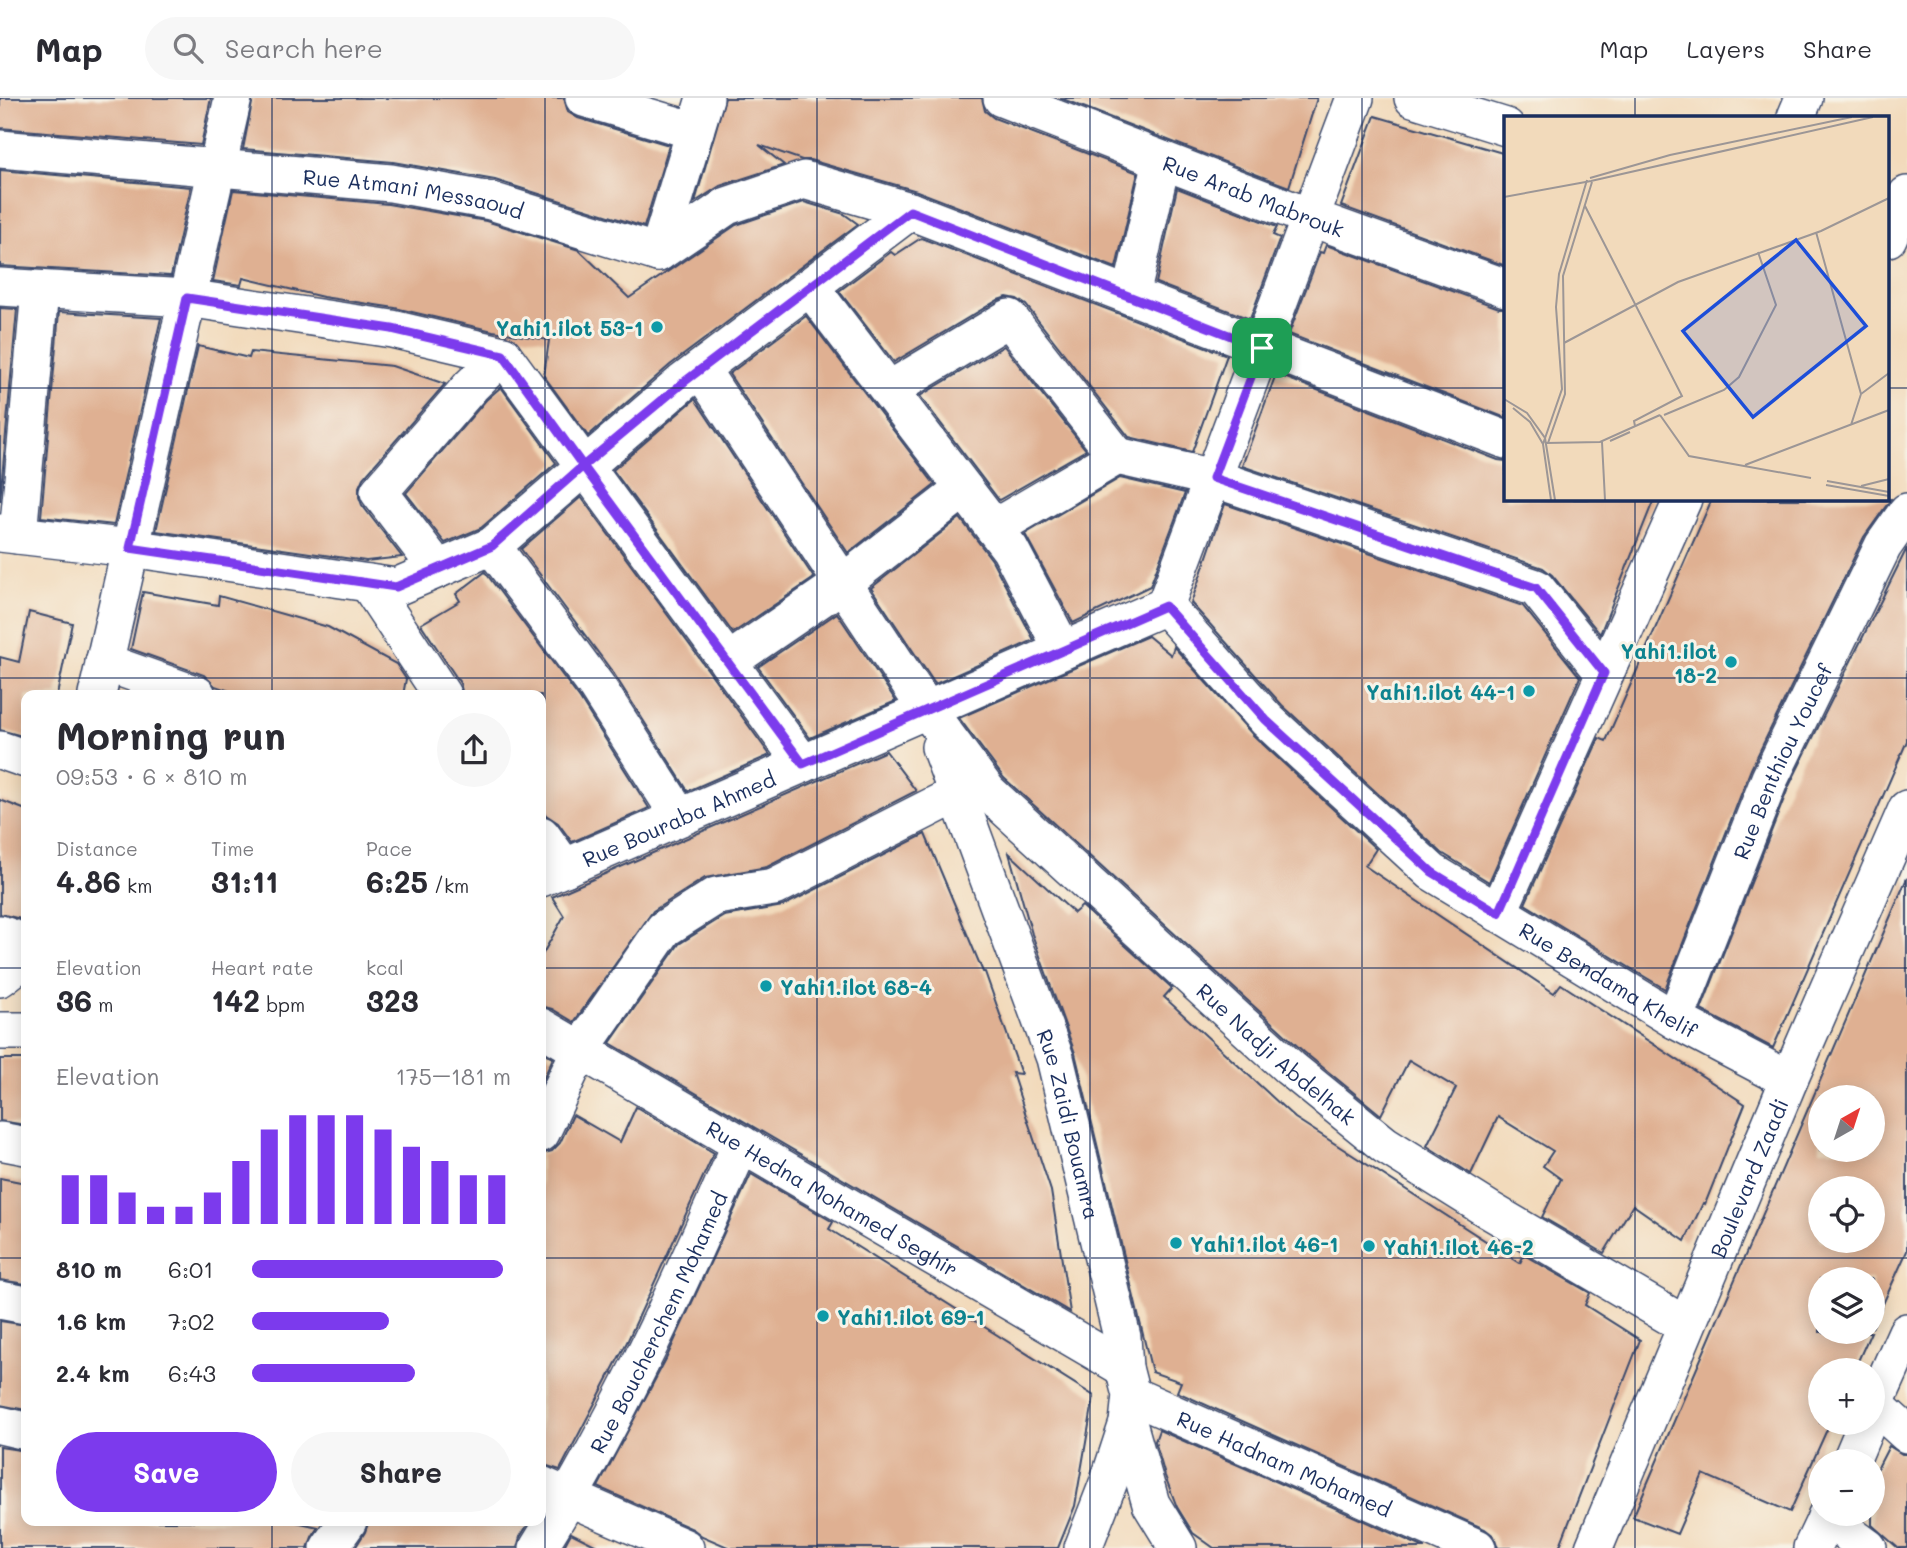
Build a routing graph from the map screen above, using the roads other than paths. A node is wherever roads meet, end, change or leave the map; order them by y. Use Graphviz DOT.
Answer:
graph roads {
  1 [pos="233,98"];
  2 [pos="584,98"];
  3 [pos="1002,98"];
  4 [pos="1355,98"];
  5 [pos="1413,98"];
  6 [pos="1804,98"];
  7 [pos="700,115"];
  8 [pos="1796,116"];
  9 [pos="1504,126"];
  10 [pos="0,149"];
  11 [pos="1162,160"];
  12 [pos="217,167"];
  13 [pos="1907,195"];
  14 [pos="910,211"];
  15 [pos="1312,218"];
  16 [pos="1890,233"];
  17 [pos="658,253"];
  18 [pos="0,287"];
  19 [pos="810,287"];
  20 [pos="1504,287"];
  21 [pos="40,290"];
  22 [pos="1131,296"];
  23 [pos="187,298"];
  24 [pos="1262,348"];
  25 [pos="503,355"];
  26 [pos="701,370"];
  27 [pos="889,390"];
  28 [pos="1504,439"];
  29 [pos="1117,456"];
  30 [pos="583,466"];
  31 [pos="1213,478"];
  32 [pos="964,489"];
  33 [pos="1683,500"];
  34 [pos="1907,512"];
  35 [pos="994,527"];
  36 [pos="9,534"];
  37 [pos="492,546"];
  38 [pos="130,548"];
  39 [pos="438,569"];
  40 [pos="368,583"];
  41 [pos="843,583"];
  42 [pos="1165,606"];
  43 [pos="1063,650"];
  44 [pos="728,662"];
  45 [pos="1604,673"];
  46 [pos="101,678"];
  47 [pos="169,690"];
  48 [pos="439,690"];
  49 [pos="927,710"];
  50 [pos="0,750"];
  51 [pos="21,756"];
  52 [pos="803,764"];
  53 [pos="957,794"];
  54 [pos="1907,809"];
  55 [pos="680,817"];
  56 [pos="546,851"];
  57 [pos="553,873"];
  58 [pos="1499,913"];
  59 [pos="0,934"];
  60 [pos="21,941"];
  61 [pos="21,962"];
  62 [pos="0,978"];
  63 [pos="1675,1020"];
  64 [pos="546,1030"];
  65 [pos="0,1031"];
  66 [pos="21,1031"];
  67 [pos="580,1050"];
  68 [pos="1789,1080"];
  69 [pos="546,1122"];
  70 [pos="0,1141"];
  71 [pos="741,1144"];
  72 [pos="21,1145"];
  73 [pos="0,1300"];
  74 [pos="21,1304"];
  75 [pos="1685,1325"];
  76 [pos="1907,1332"];
  77 [pos="1885,1383"];
  78 [pos="1128,1395"];
  79 [pos="1885,1421"];
  80 [pos="0,1425"];
  81 [pos="21,1431"];
  82 [pos="1907,1434"];
  83 [pos="555,1491"];
  84 [pos="546,1521"];
  85 [pos="344,1526"];
  86 [pos="545,1526"];
  87 [pos="1822,1526"];
  88 [pos="328,1548"];
  89 [pos="538,1548"];
  90 [pos="685,1548"];
  91 [pos="1083,1548"];
  92 [pos="1178,1548"];
  93 [pos="1476,1548"];
  94 [pos="1594,1548"];
  95 [pos="1868,1548"];
  1 -- 12 [label="street"];
  2 -- 7 [label="street"];
  3 -- 11 [label="street, Rue Arab Mabrouk"];
  4 -- 15 [label="street"];
  5 -- 9 [label="street"];
  6 -- 8 [label="street"];
  7 -- 17 [label="street"];
  10 -- 12 [label="street, Rue Atmani Messaoud"];
  11 -- 15 [label="street, Rue Arab Mabrouk"];
  11 -- 22 [label="street"];
  12 -- 17 [label="street, Rue Atmani Messaoud"];
  12 -- 23 [label="street"];
  13 -- 16 [label="street"];
  14 -- 17 [label="street"];
  14 -- 19 [label="street"];
  14 -- 22 [label="street"];
  15 -- 20 [label="street, Rue Arab Mabrouk"];
  15 -- 24 [label="street"];
  18 -- 21 [label="street"];
  19 -- 26 [label="street"];
  19 -- 27 [label="street"];
  21 -- 23 [label="street"];
  21 -- 36 [label="street"];
  22 -- 24 [label="street"];
  23 -- 25 [label="street"];
  23 -- 38 [label="street"];
  24 -- 28 [label="street"];
  24 -- 31 [label="street"];
  25 -- 30 [label="street"];
  25 -- 39 [label="street"];
  26 -- 30 [label="street"];
  26 -- 41 [label="street"];
  27 -- 29 [label="street"];
  27 -- 32 [label="street"];
  29 -- 31 [label="street"];
  29 -- 35 [label="street"];
  30 -- 37 [label="street"];
  30 -- 44 [label="street"];
  31 -- 42 [label="street"];
  31 -- 45 [label="street"];
  32 -- 35 [label="street"];
  32 -- 41 [label="street"];
  33 -- 45 [label="street"];
  34 -- 63 [label="street, Rue Benthiou Youcef"];
  35 -- 43 [label="street"];
  36 -- 38 [label="street"];
  37 -- 39 [label="street"];
  37 -- 55 [label="street"];
  38 -- 40 [label="street"];
  38 -- 46 [label="street"];
  39 -- 40 [label="street"];
  40 -- 48 [label="street"];
  41 -- 44 [label="street"];
  41 -- 49 [label="street"];
  42 -- 43 [label="street, Rue Bouraba Ahmed"];
  42 -- 58 [label="street, Rue Bendama Khelif"];
  43 -- 49 [label="street, Rue Bouraba Ahmed"];
  44 -- 52 [label="street"];
  45 -- 58 [label="street"];
  46 -- 47 [label="street"];
  49 -- 52 [label="street, Rue Bouraba Ahmed"];
  49 -- 53 [label="street, Rue Zaidi Bouamra"];
  49 -- 75 [label="street, Rue Nadji Abdelhak"];
  50 -- 51 [label="street"];
  52 -- 55 [label="street, Rue Bouraba Ahmed"];
  53 -- 67 [label="street"];
  53 -- 78 [label="street, Rue Zaidi Bouamra"];
  54 -- 68 [label="street, Boulevard Zaadi"];
  55 -- 57 [label="street, Rue Bouraba Ahmed"];
  56 -- 57 [label="street"];
  58 -- 63 [label="street, Rue Bendama Khelif"];
  59 -- 60 [label="street"];
  61 -- 62 [label="street"];
  63 -- 68 [label="street, Rue Bendama Khelif"];
  64 -- 67 [label="street, Rue Hedna Mohamed Seghir"];
  65 -- 66 [label="street"];
  67 -- 69 [label="street"];
  67 -- 71 [label="street, Rue Hedna Mohamed Seghir"];
  68 -- 75 [label="street, Boulevard Zaadi"];
  70 -- 72 [label="street"];
  71 -- 78 [label="street, Rue Hedna Mohamed Seghir"];
  71 -- 83 [label="street, Rue Boucherchem Mohamed"];
  73 -- 74 [label="street"];
  75 -- 94 [label="street, Boulevard Zaadi"];
  76 -- 77 [label="street"];
  78 -- 91 [label="street, Rue Zaidi Bouamra"];
  78 -- 92 [label="street"];
  78 -- 93 [label="street, Rue Hadnam Mohamed"];
  79 -- 82 [label="street"];
  80 -- 81 [label="street"];
  83 -- 84 [label="street, Rue Boucherchem Mohamed"];
  83 -- 90 [label="street"];
  85 -- 88 [label="street"];
  86 -- 89 [label="street, Rue Boucherchem Mohamed"];
  87 -- 95 [label="street"];
}
